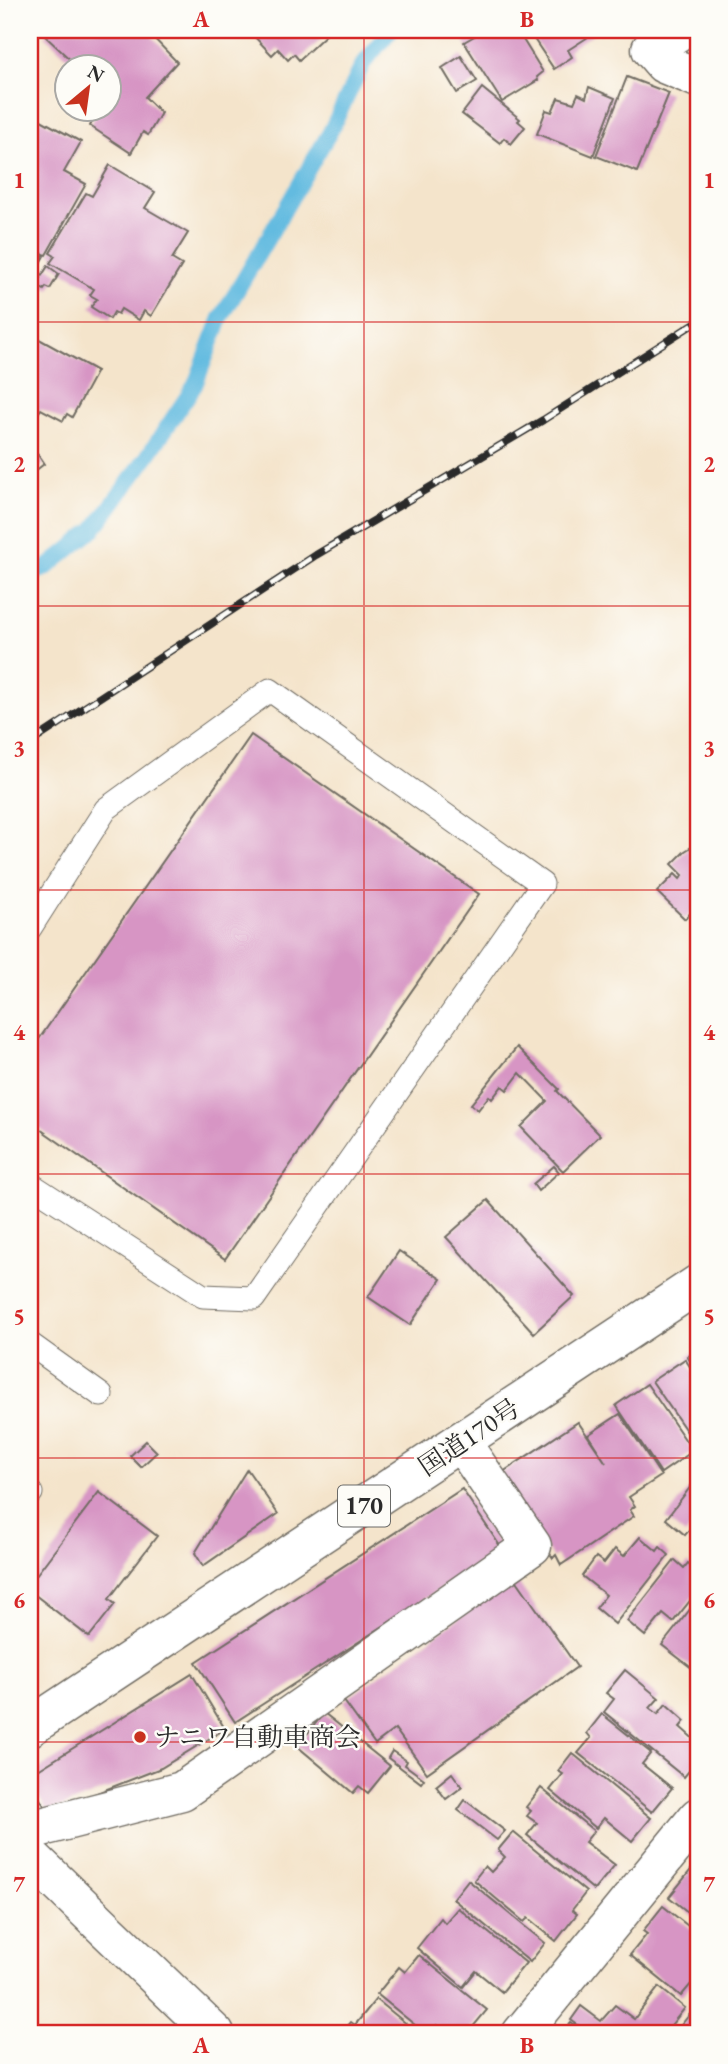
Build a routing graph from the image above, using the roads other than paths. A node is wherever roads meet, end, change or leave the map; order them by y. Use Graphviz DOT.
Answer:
graph roads {
  1 [pos="681,30"];
  2 [pos="698,78"];
  3 [pos="30,928"];
  4 [pos="30,1184"];
  5 [pos="698,1284"];
  6 [pos="30,1344"];
  7 [pos="101,1395"];
  8 [pos="461,1442"];
  9 [pos="30,1727"];
  10 [pos="698,1817"];
  11 [pos="30,1830"];
  12 [pos="30,1856"];
  13 [pos="215,2034"];
  14 [pos="522,2034"];
  1 -- 2 [label="main road"];
  3 -- 4 [label="lane"];
  5 -- 8 [label="main road, 国道170号 / 170"];
  6 -- 7 [label="lane"];
  8 -- 9 [label="main road, 国道170号 / 170"];
  8 -- 11 [label="main road"];
  10 -- 14 [label="main road"];
  12 -- 13 [label="main road"];
}
